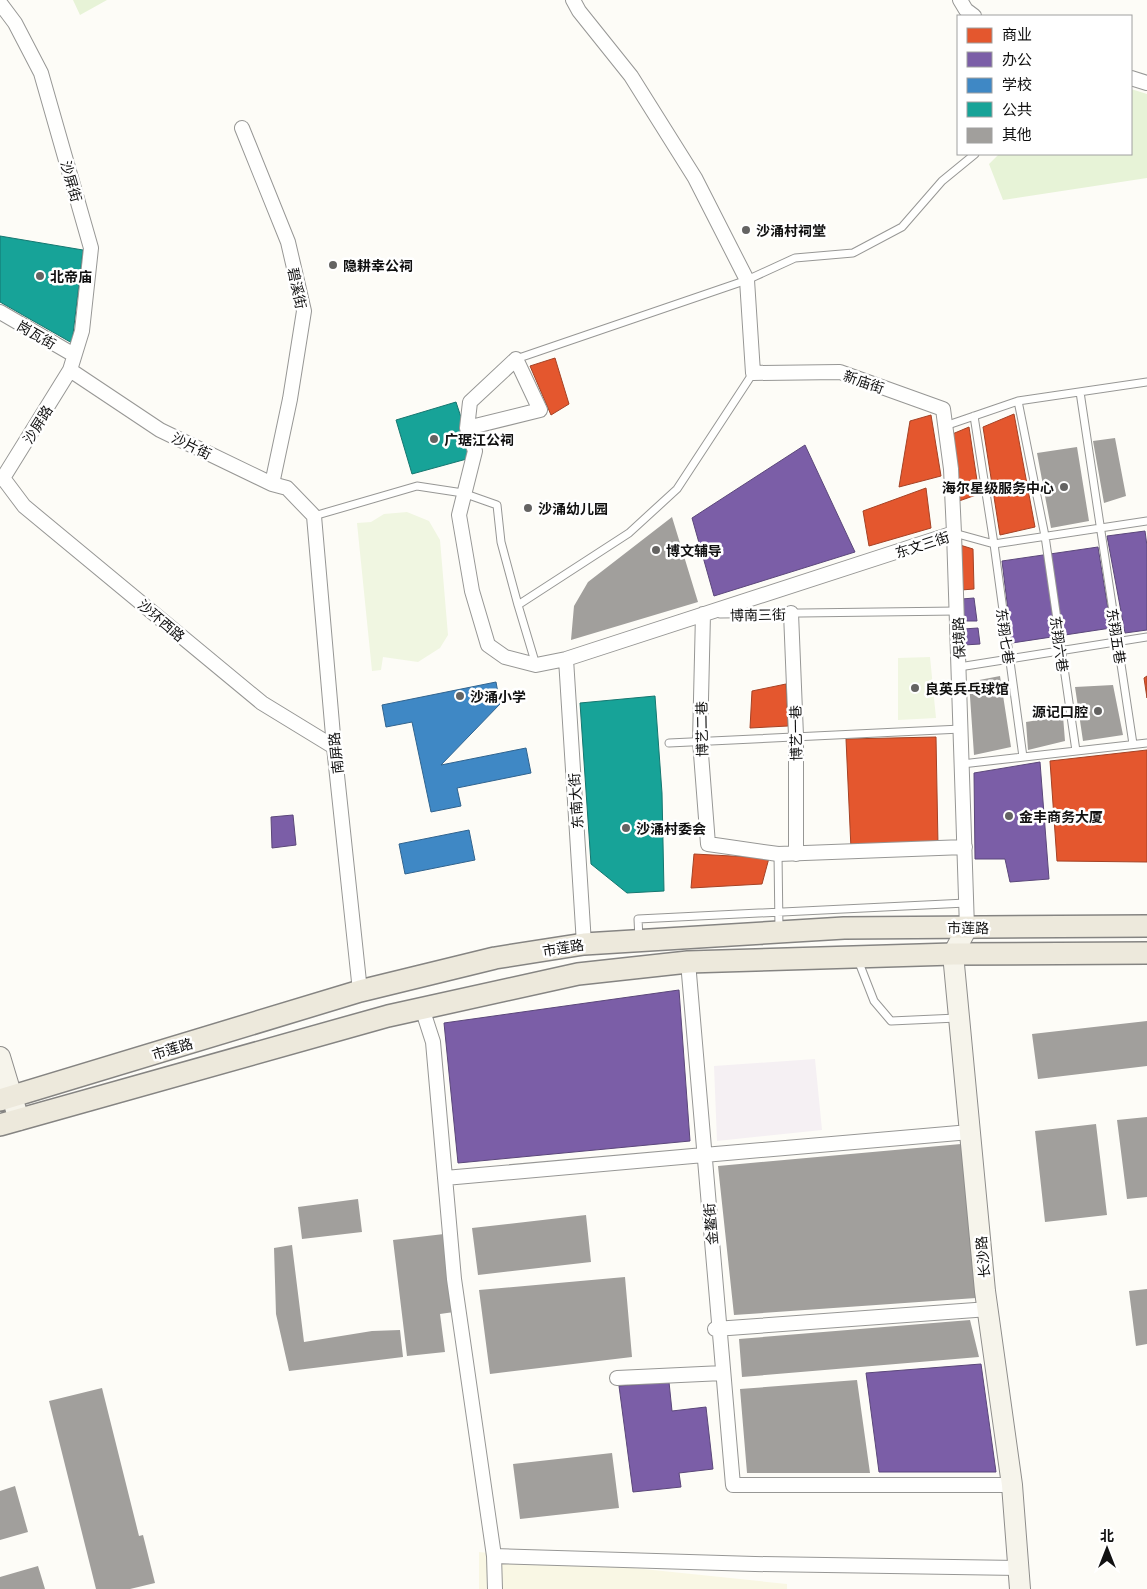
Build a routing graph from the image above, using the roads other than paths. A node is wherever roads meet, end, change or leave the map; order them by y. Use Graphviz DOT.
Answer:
graph roads {
  1 [pos="573,0"];
  2 [pos="960,0"];
  3 [pos="0,3"];
  4 [pos="973,15"];
  5 [pos="1132,78"];
  6 [pos="1147,83"];
  7 [pos="242,128"];
  8 [pos="974,155"];
  9 [pos="747,280"];
  10 [pos="0,312"];
  11 [pos="74,355"];
  12 [pos="516,359"];
  13 [pos="70,370"];
  14 [pos="753,373"];
  15 [pos="1147,382"];
  16 [pos="1080,392"];
  17 [pos="1018,401"];
  18 [pos="943,409"];
  19 [pos="974,416"];
  20 [pos="945,426"];
  21 [pos="468,428"];
  22 [pos="3,478"];
  23 [pos="272,484"];
  24 [pos="463,493"];
  25 [pos="314,516"];
  26 [pos="1147,521"];
  27 [pos="1100,528"];
  28 [pos="954,533"];
  29 [pos="1045,536"];
  30 [pos="994,544"];
  31 [pos="518,605"];
  32 [pos="957,611"];
  33 [pos="791,613"];
  34 [pos="703,614"];
  35 [pos="1147,637"];
  36 [pos="566,659"];
  37 [pos="536,665"];
  38 [pos="959,667"];
  39 [pos="961,729"];
  40 [pos="796,736"];
  41 [pos="700,741"];
  42 [pos="669,742"];
  43 [pos="1147,742"];
  44 [pos="1133,744"];
  45 [pos="334,747"];
  46 [pos="1076,751"];
  47 [pos="1023,757"];
  48 [pos="962,764"];
  49 [pos="965,847"];
  50 [pos="778,854"];
  51 [pos="796,854"];
  52 [pos="966,903"];
  53 [pos="1147,926"];
  54 [pos="967,928"];
  55 [pos="780,932"];
  56 [pos="639,940"];
  57 [pos="584,944"];
  58 [pos="1147,953"];
  59 [pos="953,954"];
  60 [pos="858,957"];
  61 [pos="688,962"];
  62 [pos="360,991"];
  63 [pos="422,1008"];
  64 [pos="960,1018"];
  65 [pos="0,1058"];
  66 [pos="6,1098"];
  67 [pos="10,1122"];
  68 [pos="970,1132"];
  69 [pos="704,1155"];
  70 [pos="445,1178"];
  71 [pos="989,1309"];
  72 [pos="715,1329"];
  73 [pos="723,1374"];
  74 [pos="617,1378"];
  75 [pos="1012,1485"];
  76 [pos="494,1556"];
  77 [pos="1018,1568"];
  78 [pos="495,1589"];
  79 [pos="1020,1589"];
  1 -- 9 [label="street"];
  2 -- 4 [label="street"];
  3 -- 11 [label="street, 沙屏街"];
  5 -- 6 [label="street"];
  7 -- 23 [label="street, 碧溪街"];
  8 -- 9 [label="lane"];
  9 -- 12 [label="lane"];
  9 -- 14 [label="street"];
  10 -- 11 [label="street, 岗瓦街"];
  11 -- 13 [label="street, 沙屏街"];
  12 -- 21 [label="street"];
  12 -- 21 [label="street"];
  13 -- 22 [label="street, 沙屏路"];
  13 -- 23 [label="street, 沙片街"];
  14 -- 18 [label="street, 新庙街"];
  14 -- 31 [label="lane"];
  15 -- 16 [label="lane"];
  16 -- 17 [label="lane"];
  16 -- 27 [label="lane, 东翔五巷"];
  17 -- 19 [label="lane"];
  17 -- 29 [label="lane, 东翔六巷"];
  18 -- 20 [label="street, 保境路"];
  19 -- 20 [label="lane"];
  19 -- 30 [label="lane, 东翔七巷"];
  20 -- 28 [label="street, 保境路"];
  21 -- 24 [label="street"];
  22 -- 45 [label="street, 沙环西路"];
  23 -- 25 [label="street, 沙片街"];
  24 -- 25 [label="lane"];
  24 -- 31 [label="lane"];
  24 -- 37 [label="street"];
  25 -- 45 [label="street, 南屏路"];
  26 -- 27 [label="lane, 东文三街"];
  27 -- 29 [label="lane, 东文三街"];
  27 -- 44 [label="lane, 东翔五巷"];
  28 -- 30 [label="lane, 东文三街"];
  28 -- 32 [label="street, 保境路"];
  28 -- 34 [label="street, 东文三街"];
  29 -- 30 [label="lane, 东文三街"];
  29 -- 46 [label="lane, 东翔六巷"];
  30 -- 47 [label="lane, 东翔七巷"];
  31 -- 37 [label="lane"];
  32 -- 33 [label="lane, 博南三街"];
  32 -- 38 [label="street, 保境路"];
  33 -- 34 [label="lane, 博南三街"];
  33 -- 40 [label="lane, 博艺一巷"];
  34 -- 36 [label="street, 博南三街"];
  34 -- 41 [label="lane, 博艺二巷"];
  35 -- 38 [label="lane"];
  36 -- 37 [label="street, 博南三街"];
  36 -- 57 [label="street, 东南大街"];
  38 -- 39 [label="street, 保境路"];
  39 -- 40 [label="lane"];
  39 -- 48 [label="street, 保境路"];
  40 -- 41 [label="lane"];
  40 -- 51 [label="lane, 博艺一巷"];
  41 -- 42 [label="lane"];
  41 -- 50 [label="lane, 博艺二巷"];
  43 -- 44 [label="lane"];
  44 -- 46 [label="lane"];
  45 -- 62 [label="street, 南屏路"];
  46 -- 47 [label="lane"];
  47 -- 48 [label="lane"];
  48 -- 49 [label="street, 保境路"];
  49 -- 50 [label="lane"];
  49 -- 51 [label="street"];
  49 -- 52 [label="street, 保境路"];
  50 -- 51 [label="street"];
  50 -- 55 [label="lane"];
  52 -- 54 [label="street, 保境路"];
  52 -- 56 [label="lane"];
  53 -- 54 [label="main road, 市莲路"];
  54 -- 55 [label="main road, 市莲路"];
  54 -- 59 [label="street"];
  55 -- 56 [label="main road, 市莲路"];
  56 -- 57 [label="main road, 市莲路"];
  57 -- 62 [label="main road, 市莲路"];
  58 -- 59 [label="main road, 市莲路"];
  59 -- 60 [label="main road, 市莲路"];
  59 -- 64 [label="street, 长沙路"];
  60 -- 61 [label="main road, 市莲路"];
  60 -- 64 [label="lane"];
  61 -- 63 [label="main road, 市莲路"];
  61 -- 69 [label="street, 金鳌街"];
  62 -- 66 [label="main road, 市莲路"];
  63 -- 67 [label="main road, 市莲路"];
  63 -- 70 [label="street"];
  64 -- 68 [label="street, 长沙路"];
  65 -- 66 [label="street"];
  66 -- 67 [label="street"];
  68 -- 69 [label="street"];
  68 -- 71 [label="street, 长沙路"];
  69 -- 70 [label="street"];
  69 -- 73 [label="street, 金鳌街"];
  70 -- 76 [label="street"];
  71 -- 72 [label="street"];
  71 -- 75 [label="street, 长沙路"];
  73 -- 74 [label="street"];
  73 -- 75 [label="street, 金鳌街"];
  75 -- 77 [label="street, 长沙路"];
  76 -- 77 [label="street"];
  76 -- 78 [label="street"];
  77 -- 79 [label="street, 长沙路"];
}
